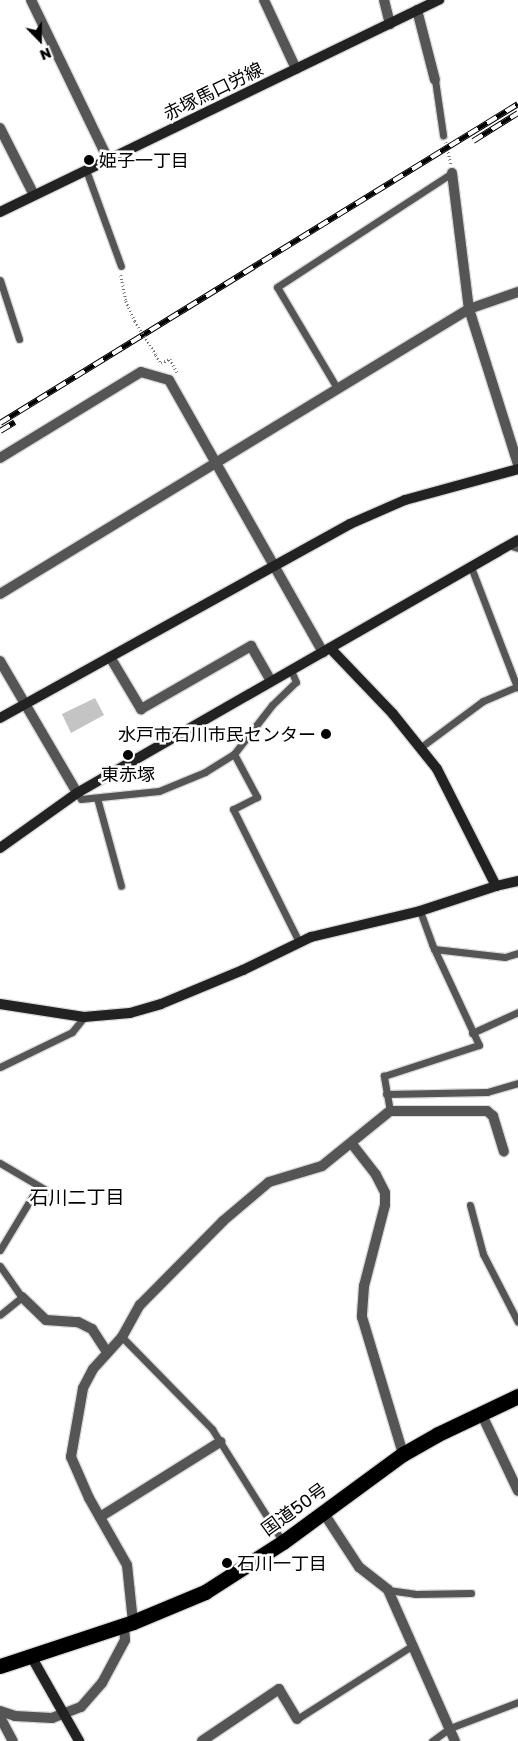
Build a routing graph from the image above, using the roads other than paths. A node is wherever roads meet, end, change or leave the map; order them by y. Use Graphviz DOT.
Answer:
graph roads {
  1 [pos="31,0"];
  2 [pos="264,0"];
  3 [pos="384,0"];
  4 [pos="440,0"];
  5 [pos="417,10"];
  6 [pos="390,24"];
  7 [pos="296,69"];
  8 [pos="435,80"];
  9 [pos="0,128"];
  10 [pos="443,135"];
  11 [pos="108,159"];
  12 [pos="86,170"];
  13 [pos="452,172"];
  14 [pos="34,196"];
  15 [pos="0,212"];
  16 [pos="121,266"];
  17 [pos="0,280"];
  18 [pos="518,292"];
  19 [pos="469,308"];
  20 [pos="19,339"];
  21 [pos="337,388"];
  22 [pos="0,458"];
  23 [pos="216,464"];
  24 [pos="518,464"];
  25 [pos="518,469"];
  26 [pos="518,540"];
  27 [pos="513,547"];
  28 [pos="274,566"];
  29 [pos="471,567"];
  30 [pos="0,594"];
  31 [pos="326,650"];
  32 [pos="110,657"];
  33 [pos="0,661"];
  34 [pos="291,670"];
  35 [pos="271,681"];
  36 [pos="518,686"];
  37 [pos="25,704"];
  38 [pos="0,718"];
  39 [pos="421,747"];
  40 [pos="234,754"];
  41 [pos="77,794"];
  42 [pos="97,798"];
  43 [pos="0,848"];
  44 [pos="518,880"];
  45 [pos="121,886"];
  46 [pos="496,886"];
  47 [pos="420,911"];
  48 [pos="299,942"];
  49 [pos="434,949"];
  50 [pos="518,953"];
  51 [pos="0,1004"];
  52 [pos="518,1012"];
  53 [pos="84,1017"];
  54 [pos="472,1033"];
  55 [pos="0,1067"];
  56 [pos="518,1083"];
  57 [pos="386,1094"];
  58 [pos="390,1111"];
  59 [pos="352,1144"];
  60 [pos="504,1151"];
  61 [pos="0,1163"];
  62 [pos="38,1187"];
  63 [pos="63,1200"];
  64 [pos="470,1205"];
  65 [pos="0,1250"];
  66 [pos="0,1266"];
  67 [pos="22,1297"];
  68 [pos="0,1316"];
  69 [pos="518,1322"];
  70 [pos="122,1337"];
  71 [pos="107,1352"];
  72 [pos="518,1396"];
  73 [pos="481,1413"];
  74 [pos="220,1442"];
  75 [pos="403,1454"];
  76 [pos="518,1491"];
  77 [pos="323,1512"];
  78 [pos="100,1516"];
  79 [pos="283,1542"];
  80 [pos="388,1590"];
  81 [pos="471,1593"];
  82 [pos="128,1624"];
  83 [pos="413,1645"];
  84 [pos="31,1656"];
  85 [pos="0,1666"];
  86 [pos="518,1702"];
  87 [pos="0,1711"];
  88 [pos="64,1716"];
  89 [pos="0,1717"];
  90 [pos="297,1719"];
  91 [pos="450,1728"];
  92 [pos="13,1741"];
  93 [pos="78,1741"];
  94 [pos="202,1741"];
  95 [pos="432,1741"];
  96 [pos="455,1741"];
  1 -- 11 [label="street"];
  2 -- 7 [label="street"];
  3 -- 6 [label="street"];
  4 -- 5 [label="street, 赤塚馬口労線"];
  5 -- 6 [label="street, 赤塚馬口労線"];
  5 -- 8 [label="street"];
  6 -- 7 [label="street, 赤塚馬口労線"];
  7 -- 11 [label="street, 赤塚馬口労線"];
  8 -- 10 [label="lane"];
  9 -- 14 [label="street"];
  11 -- 12 [label="street, 赤塚馬口労線"];
  12 -- 14 [label="street, 赤塚馬口労線"];
  12 -- 16 [label="lane"];
  13 -- 19 [label="street"];
  13 -- 21 [label="lane"];
  14 -- 15 [label="street, 赤塚馬口労線"];
  17 -- 20 [label="lane"];
  18 -- 19 [label="street"];
  19 -- 21 [label="street"];
  19 -- 24 [label="street"];
  21 -- 23 [label="street"];
  22 -- 23 [label="street"];
  23 -- 28 [label="street"];
  23 -- 30 [label="street"];
  25 -- 28 [label="street"];
  26 -- 27 [label="street"];
  27 -- 29 [label="street"];
  28 -- 31 [label="street"];
  28 -- 32 [label="street"];
  29 -- 31 [label="street"];
  29 -- 36 [label="lane"];
  31 -- 34 [label="street"];
  31 -- 39 [label="street"];
  32 -- 35 [label="street"];
  32 -- 37 [label="street"];
  33 -- 37 [label="street"];
  34 -- 35 [label="street"];
  34 -- 40 [label="lane"];
  35 -- 41 [label="street"];
  36 -- 39 [label="lane"];
  37 -- 38 [label="street"];
  37 -- 41 [label="street"];
  39 -- 46 [label="street"];
  40 -- 42 [label="lane"];
  40 -- 48 [label="lane"];
  41 -- 42 [label="lane"];
  41 -- 43 [label="street"];
  42 -- 45 [label="lane"];
  44 -- 46 [label="street"];
  46 -- 47 [label="street"];
  47 -- 48 [label="street"];
  47 -- 49 [label="lane"];
  48 -- 53 [label="street"];
  49 -- 50 [label="lane"];
  49 -- 54 [label="lane"];
  51 -- 53 [label="street"];
  52 -- 54 [label="lane"];
  53 -- 55 [label="lane"];
  54 -- 57 [label="lane"];
  56 -- 57 [label="lane"];
  57 -- 58 [label="lane"];
  58 -- 59 [label="street"];
  58 -- 60 [label="street"];
  59 -- 70 [label="street"];
  59 -- 75 [label="street"];
  61 -- 62 [label="lane"];
  62 -- 63 [label="lane"];
  62 -- 65 [label="lane"];
  64 -- 69 [label="lane"];
  66 -- 67 [label="lane"];
  67 -- 68 [label="lane"];
  67 -- 71 [label="street"];
  70 -- 71 [label="street"];
  70 -- 74 [label="lane"];
  71 -- 78 [label="street"];
  72 -- 73 [label="highway, 国道50号"];
  73 -- 75 [label="highway, 国道50号"];
  73 -- 76 [label="street"];
  74 -- 78 [label="street"];
  74 -- 79 [label="lane"];
  75 -- 77 [label="highway, 国道50号"];
  77 -- 79 [label="highway, 国道50号"];
  77 -- 80 [label="street"];
  78 -- 82 [label="street"];
  79 -- 82 [label="highway, 国道50号"];
  80 -- 81 [label="lane"];
  80 -- 83 [label="street"];
  82 -- 84 [label="highway, 国道50号"];
  82 -- 88 [label="street"];
  83 -- 90 [label="lane"];
  83 -- 91 [label="street"];
  84 -- 85 [label="highway, 国道50号"];
  84 -- 88 [label="street"];
  86 -- 91 [label="lane"];
  87 -- 88 [label="street"];
  88 -- 93 [label="street"];
  89 -- 92 [label="street"];
  90 -- 94 [label="street"];
  91 -- 95 [label="lane"];
  91 -- 96 [label="street"];
}
